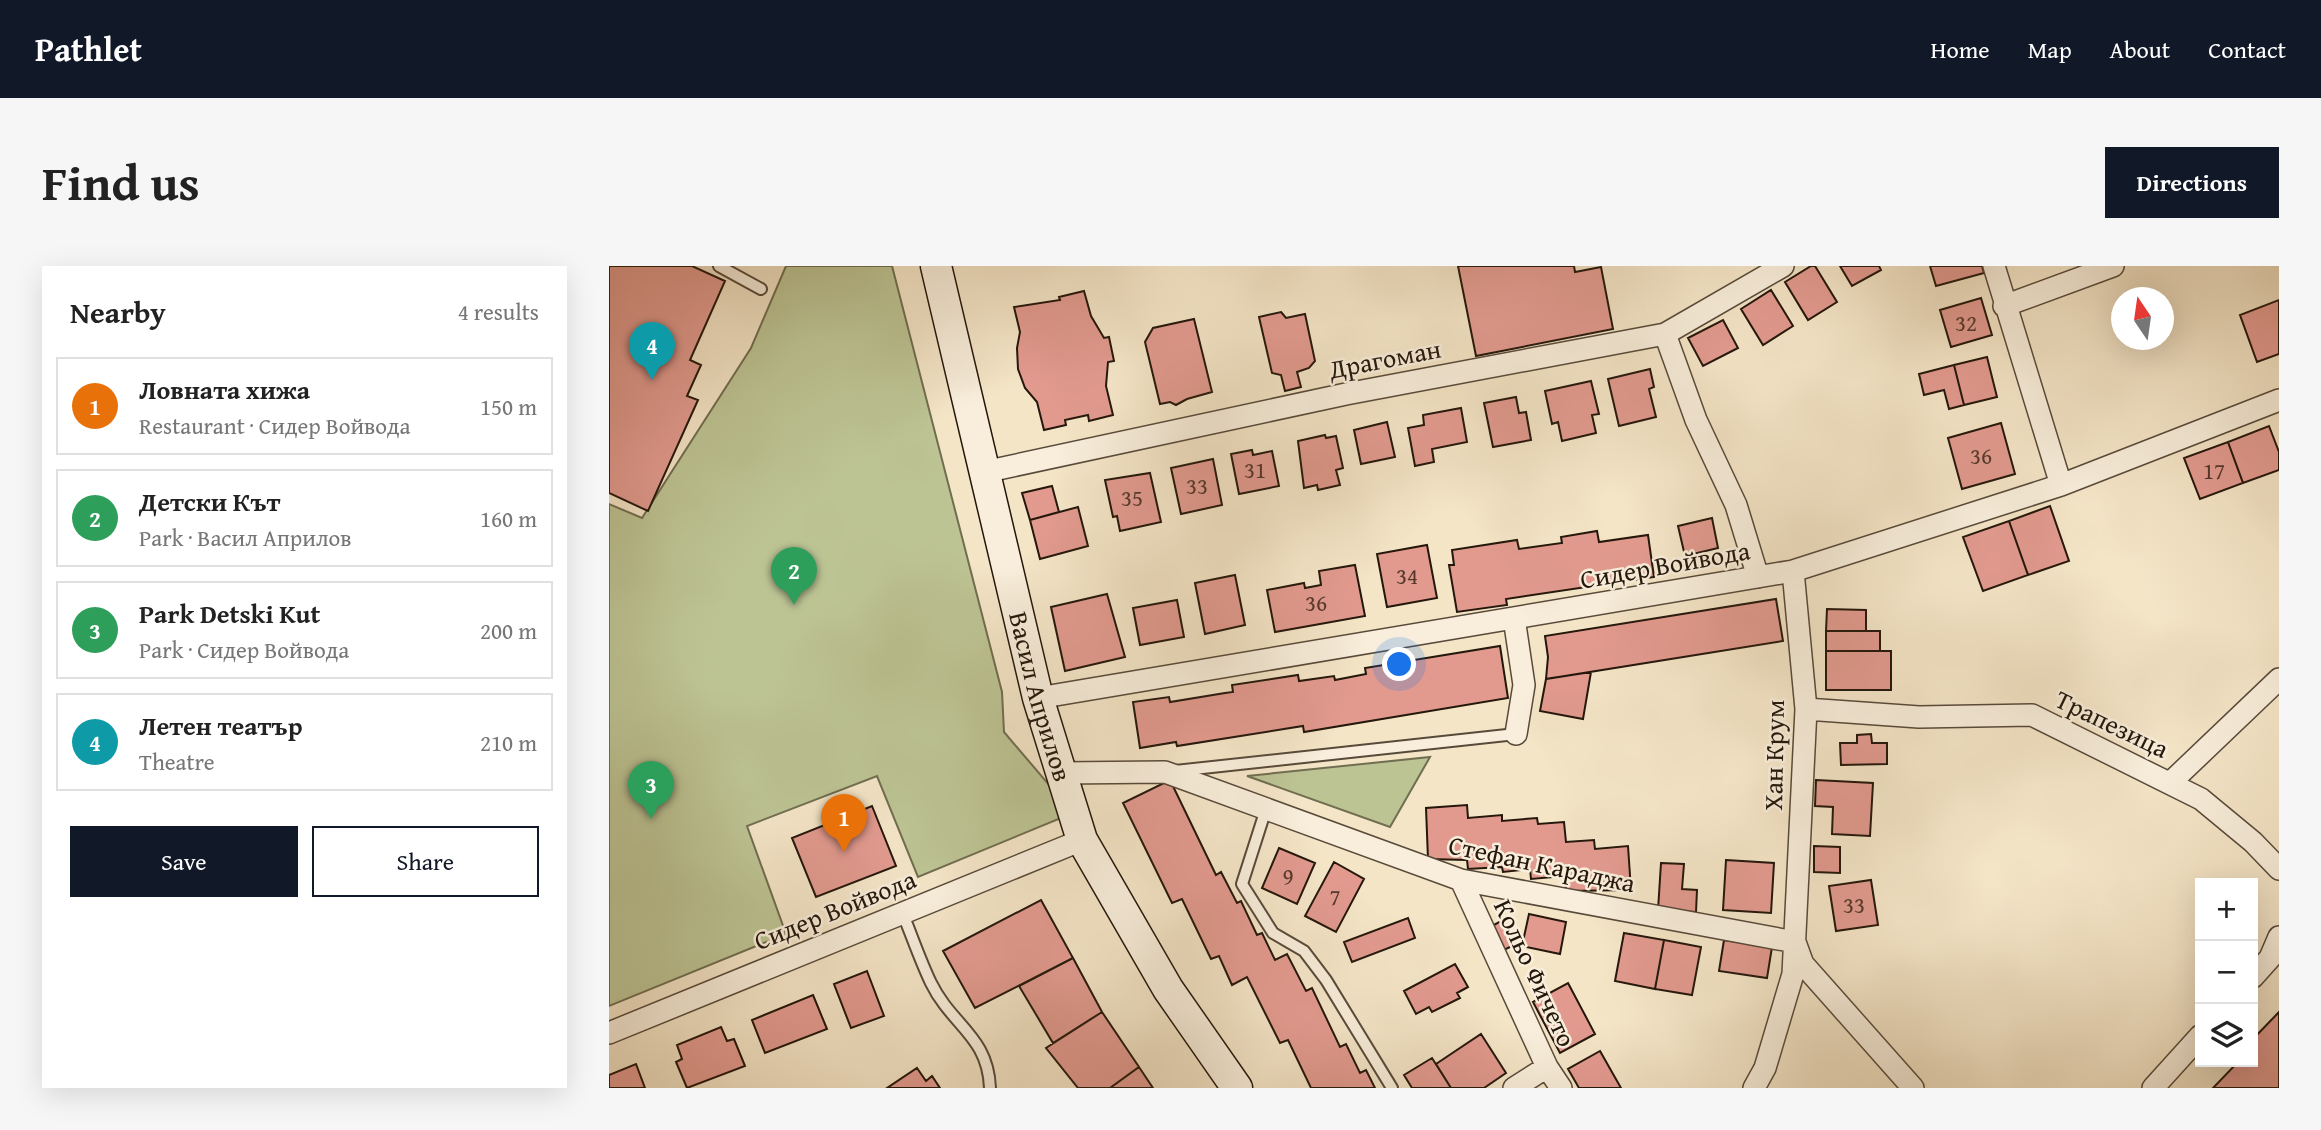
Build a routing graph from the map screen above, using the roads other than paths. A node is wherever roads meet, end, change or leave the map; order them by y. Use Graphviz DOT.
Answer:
graph roads {
  1 [pos="719,266"];
  2 [pos="936,266"];
  3 [pos="1783,266"];
  4 [pos="1994,266"];
  5 [pos="2113,266"];
  6 [pos="761,289"];
  7 [pos="2004,306"];
  8 [pos="1665,334"];
  9 [pos="2279,400"];
  10 [pos="984,472"];
  11 [pos="2060,485"];
  12 [pos="1793,571"];
  13 [pos="1758,578"];
  14 [pos="1514,618"];
  15 [pos="2279,679"];
  16 [pos="1038,698"];
  17 [pos="1806,709"];
  18 [pos="1515,734"];
  19 [pos="1165,772"];
  20 [pos="1061,773"];
  21 [pos="2170,783"];
  22 [pos="1266,809"];
  23 [pos="1082,839"];
  24 [pos="2279,869"];
  25 [pos="1461,880"];
  26 [pos="902,912"];
  27 [pos="2279,937"];
  28 [pos="1795,942"];
  29 [pos="2258,971"];
  30 [pos="609,1032"];
  31 [pos="2195,1042"];
  32 [pos="1547,1067"];
  33 [pos="990,1088"];
  34 [pos="1237,1088"];
  35 [pos="1392,1088"];
  36 [pos="1514,1088"];
  37 [pos="1561,1088"];
  38 [pos="1755,1088"];
  39 [pos="1913,1088"];
  40 [pos="2153,1088"];
  1 -- 6 [label="lane"];
  2 -- 10 [label="street, Васил Априлов"];
  3 -- 8 [label="street, Драгоман"];
  4 -- 7 [label="street"];
  5 -- 7 [label="street"];
  7 -- 11 [label="street"];
  8 -- 10 [label="street, Драгоман"];
  8 -- 13 [label="street"];
  9 -- 11 [label="street, Сидер Войвода"];
  10 -- 16 [label="street, Васил Априлов"];
  11 -- 12 [label="street, Сидер Войвода"];
  12 -- 13 [label="street, Сидер Войвода"];
  12 -- 17 [label="street, Хан Крум"];
  13 -- 14 [label="street, Сидер Войвода"];
  14 -- 16 [label="street, Сидер Войвода"];
  14 -- 18 [label="street"];
  15 -- 21 [label="street"];
  16 -- 20 [label="street, Васил Априлов"];
  17 -- 21 [label="street, Трапезица"];
  17 -- 28 [label="street, Хан Крум"];
  18 -- 19 [label="lane"];
  19 -- 20 [label="street, Стефан Караджа"];
  19 -- 22 [label="street, Стефан Караджа"];
  20 -- 23 [label="street, Васил Априлов"];
  21 -- 24 [label="street, Трапезица"];
  22 -- 25 [label="street, Стефан Караджа"];
  22 -- 35 [label="lane"];
  23 -- 26 [label="street, Сидер Войвода"];
  23 -- 34 [label="street, Васил Априлов"];
  25 -- 28 [label="street, Стефан Караджа"];
  25 -- 32 [label="street, Кольо Фичето"];
  26 -- 30 [label="street, Сидер Войвода"];
  26 -- 33 [label="lane"];
  27 -- 29 [label="street"];
  28 -- 38 [label="street, Хан Крум"];
  28 -- 39 [label="street"];
  31 -- 40 [label="street"];
  32 -- 36 [label="street"];
  32 -- 37 [label="street, Кольо Фичето"];
}
